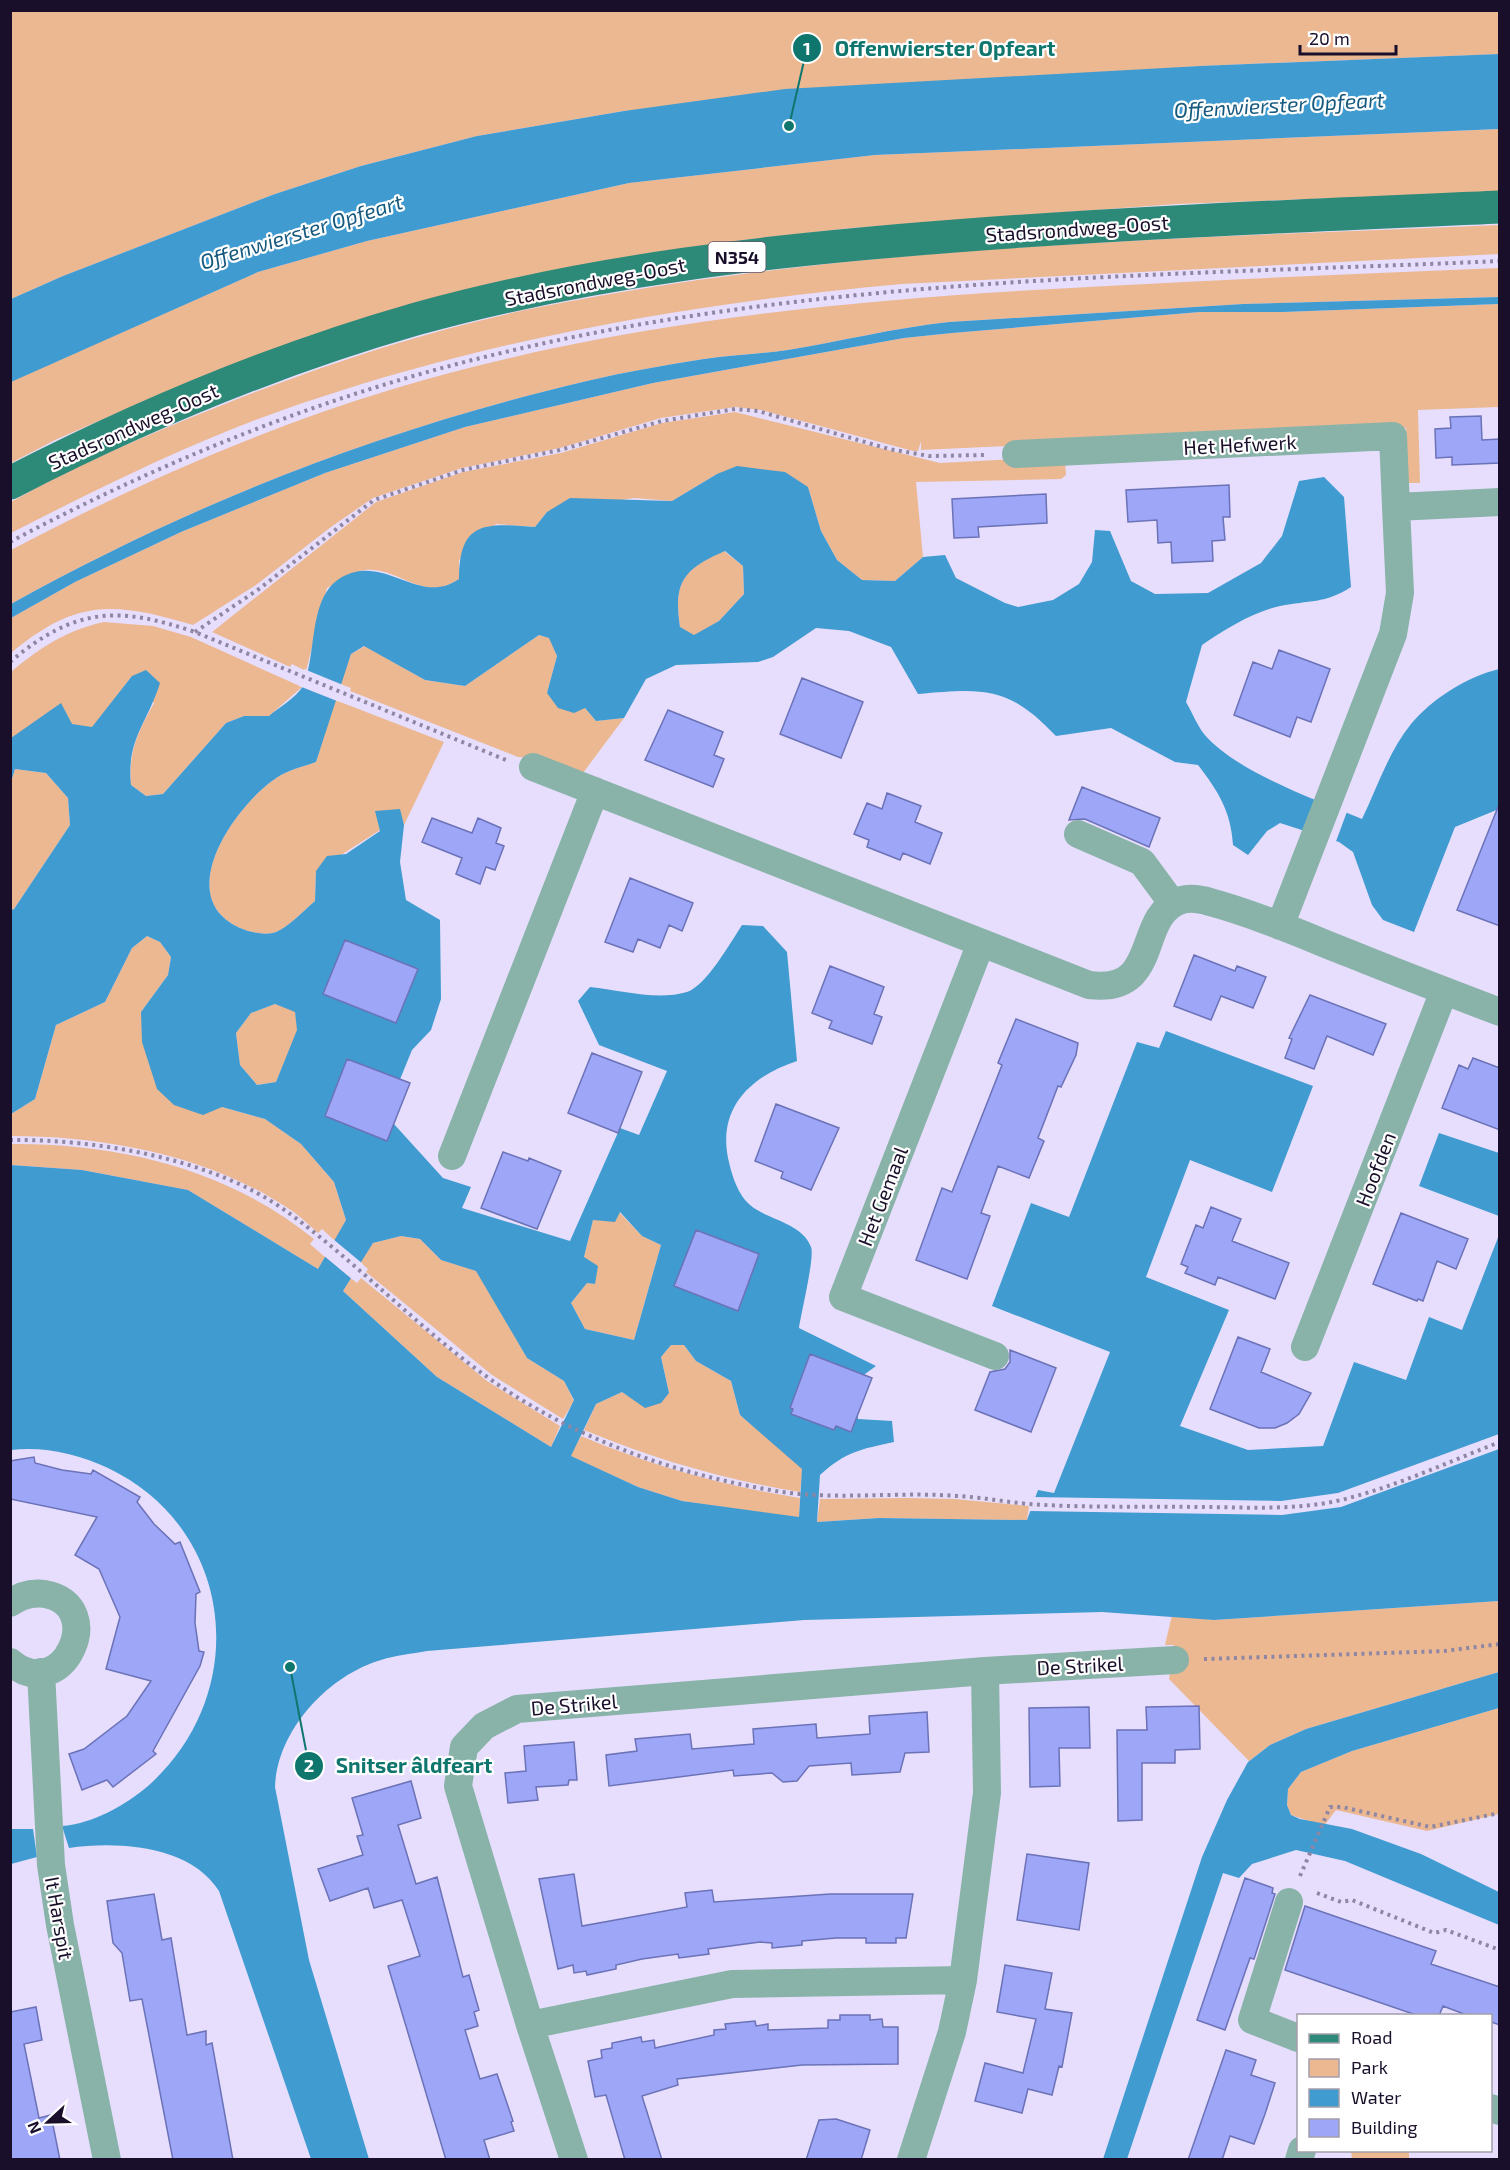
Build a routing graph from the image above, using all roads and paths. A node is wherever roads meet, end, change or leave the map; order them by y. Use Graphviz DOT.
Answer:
graph roads {
  1 [pos="1500,207"];
  2 [pos="1500,261"];
  3 [pos="1016,454"];
  4 [pos="10,483"];
  5 [pos="1500,502"];
  6 [pos="1396,507"];
  7 [pos="10,542"];
  8 [pos="195,632"];
  9 [pos="10,662"];
  10 [pos="533,767"];
  11 [pos="595,791"];
  12 [pos="1078,834"];
  13 [pos="1173,904"];
  14 [pos="1280,926"];
  15 [pos="981,943"];
  16 [pos="1444,991"];
  17 [pos="1500,1012"];
  18 [pos="10,1140"];
  19 [pos="452,1156"];
  20 [pos="1305,1347"];
  21 [pos="995,1356"];
  22 [pos="1500,1442"];
  23 [pos="10,1603"];
  24 [pos="1500,1644"];
  25 [pos="1175,1660"];
  26 [pos="10,1662"];
  27 [pos="985,1671"];
  28 [pos="41,1672"];
  29 [pos="1500,1813"];
  30 [pos="1306,1863"];
  31 [pos="1298,1896"];
  32 [pos="1500,1950"];
  33 [pos="963,1980"];
  34 [pos="530,2025"];
  35 [pos="1297,2037"];
  36 [pos="107,2160"];
  37 [pos="574,2160"];
  38 [pos="911,2160"];
  1 -- 4 [label="main road, Stadsrondweg-Oost / N354"];
  2 -- 7 [label="path"];
  3 -- 6 [label="street, Het Hefwerk"];
  3 -- 8 [label="path"];
  5 -- 6 [label="street"];
  6 -- 14 [label="street, Het Hefwerk"];
  8 -- 9 [label="path"];
  8 -- 10 [label="path"];
  10 -- 11 [label="street"];
  11 -- 15 [label="street"];
  11 -- 19 [label="street"];
  12 -- 13 [label="street"];
  13 -- 14 [label="street"];
  13 -- 15 [label="street"];
  14 -- 16 [label="street"];
  15 -- 21 [label="street, Het Gemaal"];
  16 -- 17 [label="street"];
  16 -- 20 [label="street, Hoofden"];
  18 -- 22 [label="path"];
  23 -- 28 [label="street"];
  24 -- 25 [label="path"];
  25 -- 27 [label="street, De Strikel"];
  26 -- 28 [label="street"];
  27 -- 33 [label="street"];
  27 -- 34 [label="street, De Strikel"];
  28 -- 36 [label="street, It Harspit"];
  29 -- 30 [label="path"];
  31 -- 32 [label="path"];
  31 -- 35 [label="street"];
  33 -- 34 [label="street"];
  33 -- 38 [label="street"];
  34 -- 37 [label="street, De Strikel"];
}
